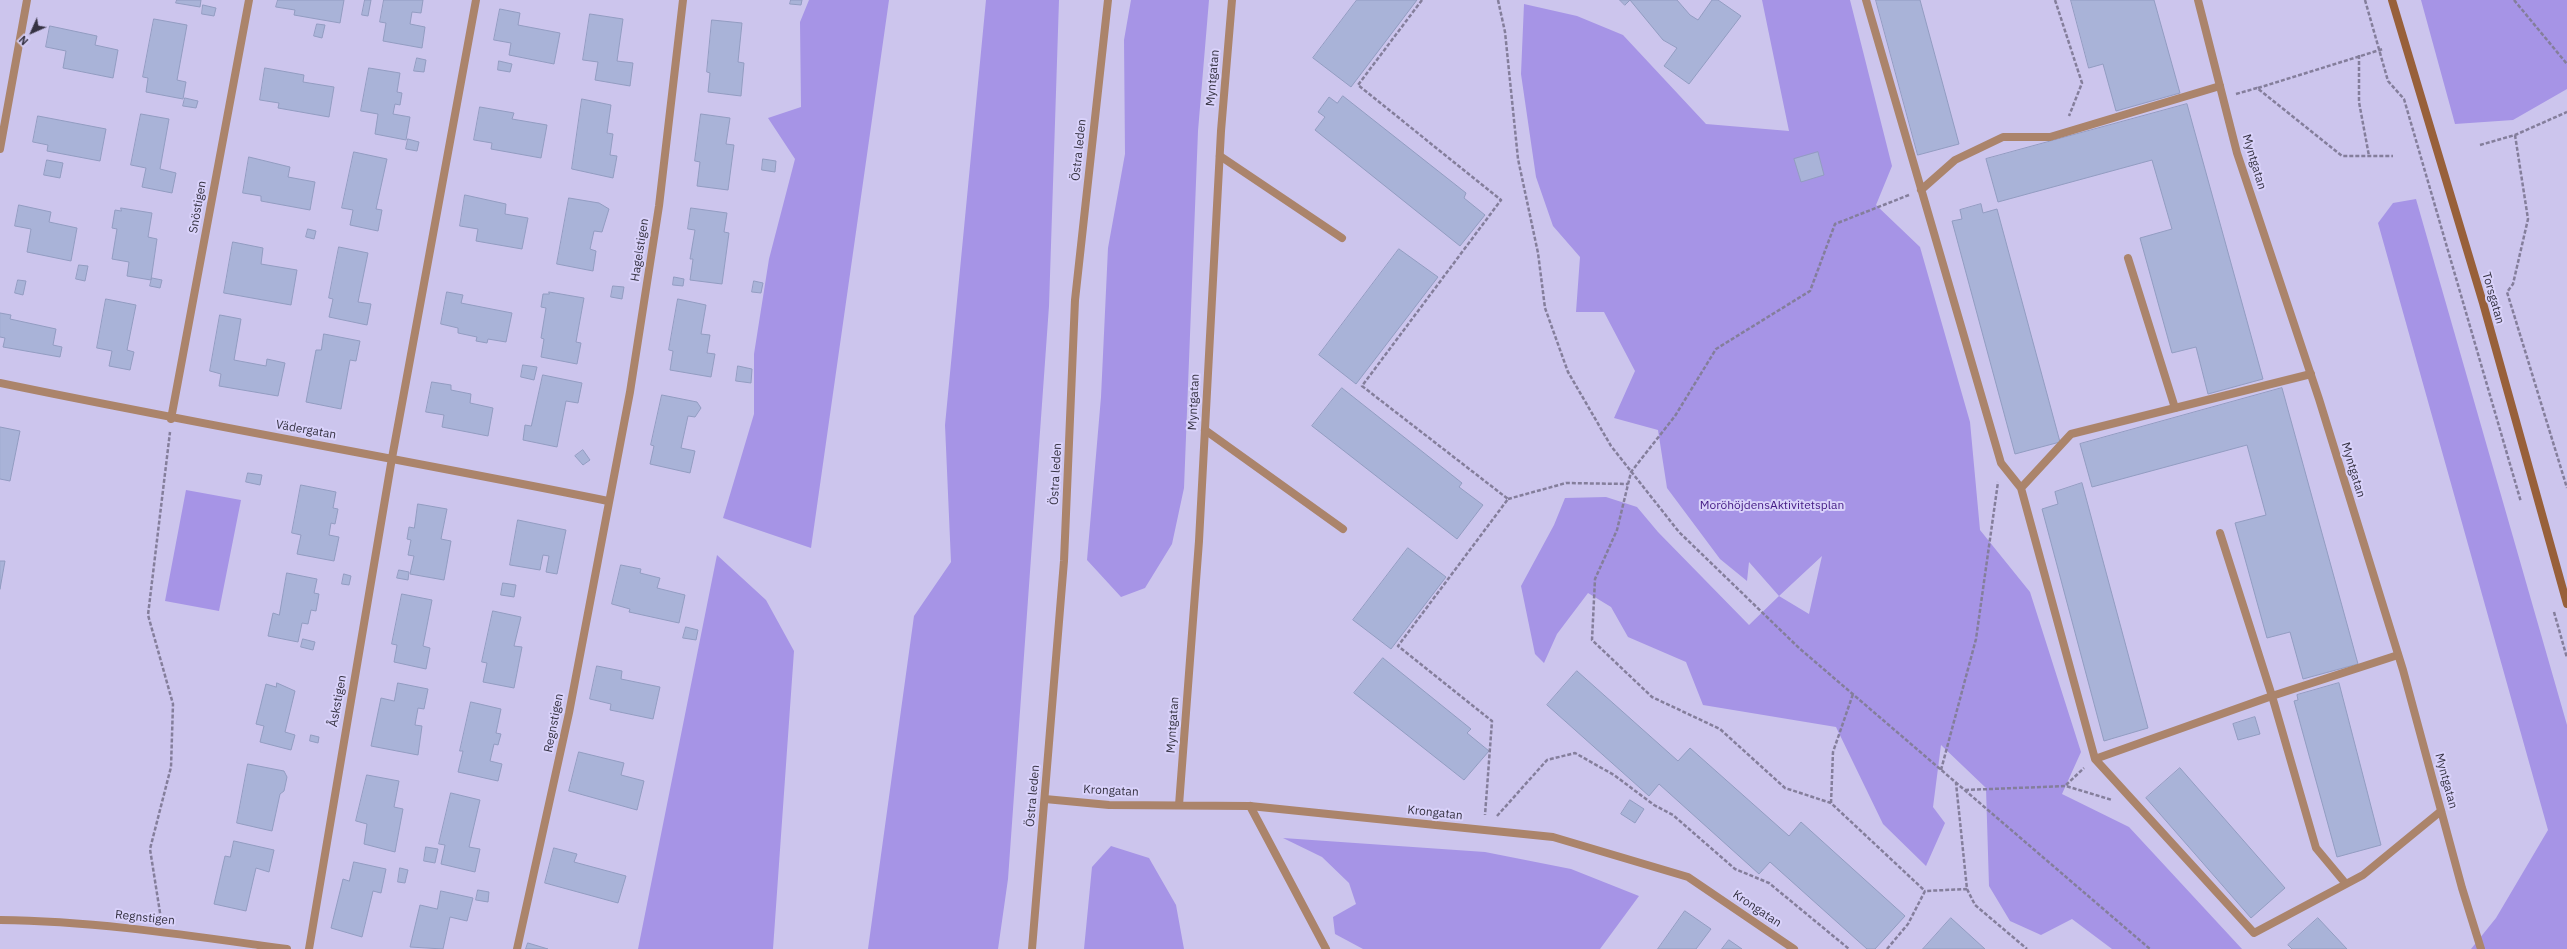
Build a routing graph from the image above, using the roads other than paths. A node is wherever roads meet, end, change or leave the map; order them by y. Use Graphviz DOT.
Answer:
graph roads {
  1 [pos="27,0"];
  2 [pos="249,0"];
  3 [pos="476,0"];
  4 [pos="683,0"];
  5 [pos="1108,0"];
  6 [pos="1232,0"];
  7 [pos="1866,0"];
  8 [pos="2198,0"];
  9 [pos="2392,0"];
  10 [pos="2220,86"];
  11 [pos="0,149"];
  12 [pos="1220,156"];
  13 [pos="1922,190"];
  14 [pos="1342,238"];
  15 [pos="2128,258"];
  16 [pos="2311,374"];
  17 [pos="0,383"];
  18 [pos="2175,408"];
  19 [pos="171,419"];
  20 [pos="1205,430"];
  21 [pos="392,458"];
  22 [pos="2021,488"];
  23 [pos="608,501"];
  24 [pos="1343,529"];
  25 [pos="2220,533"];
  26 [pos="2567,604"];
  27 [pos="2398,656"];
  28 [pos="2272,696"];
  29 [pos="2095,759"];
  30 [pos="1045,798"];
  31 [pos="1180,805"];
  32 [pos="1250,806"];
  33 [pos="2441,811"];
  34 [pos="2346,884"];
  35 [pos="0,920"];
  36 [pos="287,949"];
  37 [pos="309,949"];
  38 [pos="517,949"];
  39 [pos="1032,949"];
  40 [pos="1326,949"];
  41 [pos="1794,949"];
  42 [pos="2481,949"];
  1 -- 11 [label="street"];
  2 -- 19 [label="street, Snöstigen"];
  3 -- 21 [label="street"];
  4 -- 23 [label="street, Hagelstigen"];
  5 -- 30 [label="street, Östra leden"];
  6 -- 12 [label="street, Myntgatan"];
  7 -- 13 [label="street"];
  8 -- 10 [label="street, Myntgatan"];
  9 -- 26 [label="main road, Torsgatan"];
  10 -- 13 [label="street"];
  10 -- 16 [label="street, Myntgatan"];
  12 -- 14 [label="street"];
  12 -- 20 [label="street, Myntgatan"];
  13 -- 22 [label="street"];
  15 -- 18 [label="street"];
  16 -- 18 [label="street"];
  16 -- 27 [label="street, Myntgatan"];
  17 -- 19 [label="street, Vädergatan"];
  18 -- 22 [label="street"];
  19 -- 21 [label="street, Vädergatan"];
  20 -- 24 [label="street"];
  20 -- 31 [label="street, Myntgatan"];
  21 -- 23 [label="street, Vädergatan"];
  21 -- 37 [label="street, Åskstigen"];
  22 -- 29 [label="street"];
  23 -- 38 [label="street, Regnstigen"];
  25 -- 28 [label="street"];
  27 -- 28 [label="street"];
  27 -- 33 [label="street, Myntgatan"];
  28 -- 29 [label="street"];
  28 -- 34 [label="street"];
  29 -- 34 [label="street"];
  30 -- 31 [label="street, Krongatan"];
  30 -- 39 [label="street, Östra leden"];
  31 -- 32 [label="street, Krongatan"];
  32 -- 40 [label="street"];
  32 -- 41 [label="street, Krongatan"];
  33 -- 34 [label="street"];
  33 -- 42 [label="street, Myntgatan"];
  35 -- 36 [label="street, Regnstigen"];
}
